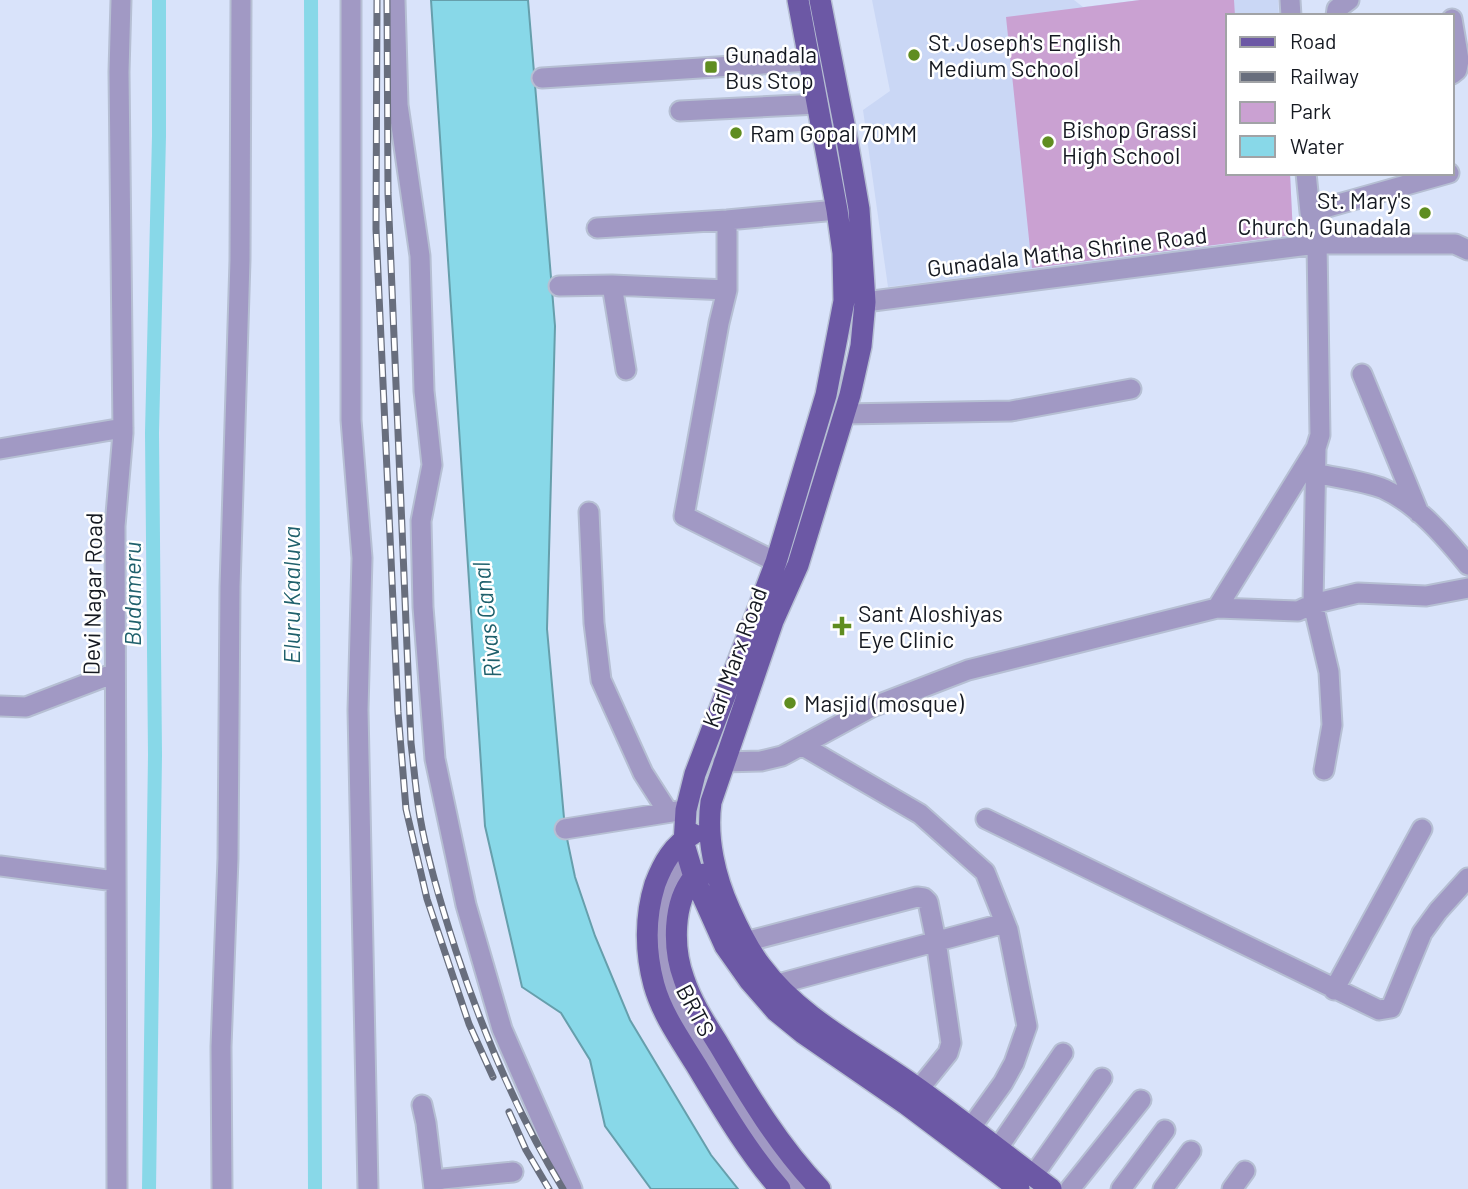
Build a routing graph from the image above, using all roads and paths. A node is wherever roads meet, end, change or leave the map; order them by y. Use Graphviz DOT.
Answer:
graph roads {
  1 [pos="121,0"];
  2 [pos="242,0"];
  3 [pos="351,0"];
  4 [pos="395,0"];
  5 [pos="798,0"];
  6 [pos="820,0"];
  7 [pos="1349,0"];
  8 [pos="1336,14"];
  9 [pos="1454,29"];
  10 [pos="810,61"];
  11 [pos="1454,72"];
  12 [pos="542,78"];
  13 [pos="818,104"];
  14 [pos="680,111"];
  15 [pos="846,134"];
  16 [pos="824,139"];
  17 [pos="1444,175"];
  18 [pos="1307,181"];
  19 [pos="837,210"];
  20 [pos="1310,212"];
  21 [pos="727,220"];
  22 [pos="597,228"];
  23 [pos="1318,244"];
  24 [pos="1468,250"];
  25 [pos="612,285"];
  26 [pos="559,286"];
  27 [pos="727,290"];
  28 [pos="865,302"];
  29 [pos="626,370"];
  30 [pos="1362,374"];
  31 [pos="1131,389"];
  32 [pos="844,414"];
  33 [pos="123,428"];
  34 [pos="1316,448"];
  35 [pos="0,449"];
  36 [pos="1315,474"];
  37 [pos="589,512"];
  38 [pos="1420,514"];
  39 [pos="776,562"];
  40 [pos="1468,565"];
  41 [pos="1468,588"];
  42 [pos="1313,604"];
  43 [pos="1217,608"];
  44 [pos="116,673"];
  45 [pos="0,706"];
  46 [pos="803,746"];
  47 [pos="723,762"];
  48 [pos="1324,771"];
  49 [pos="677,811"];
  50 [pos="986,819"];
  51 [pos="708,826"];
  52 [pos="1422,829"];
  53 [pos="565,830"];
  54 [pos="685,839"];
  55 [pos="0,866"];
  56 [pos="717,872"];
  57 [pos="694,877"];
  58 [pos="1468,878"];
  59 [pos="115,881"];
  60 [pos="666,899"];
  61 [pos="1005,923"];
  62 [pos="936,941"];
  63 [pos="745,942"];
  64 [pos="778,984"];
  65 [pos="1334,990"];
  66 [pos="1063,1054"];
  67 [pos="1102,1078"];
  68 [pos="919,1089"];
  69 [pos="1141,1100"];
  70 [pos="422,1105"];
  71 [pos="970,1129"];
  72 [pos="1165,1130"];
  73 [pos="998,1148"];
  74 [pos="1191,1151"];
  75 [pos="1245,1171"];
  76 [pos="513,1172"];
  77 [pos="1026,1182"];
  78 [pos="433,1185"];
  79 [pos="117,1189"];
  80 [pos="222,1189"];
  81 [pos="368,1189"];
  82 [pos="572,1189"];
  83 [pos="780,1189"];
  84 [pos="800,1189"];
  85 [pos="820,1189"];
  86 [pos="1051,1189"];
  87 [pos="1070,1189"];
  88 [pos="1121,1189"];
  89 [pos="1163,1189"];
  90 [pos="1232,1189"];
  1 -- 33 [label="street, Devi Nagar Road"];
  2 -- 80 [label="street"];
  3 -- 81 [label="street"];
  4 -- 82 [label="street"];
  5 -- 10 [label="main road, Karl Marx Road"];
  6 -- 15 [label="main road, Karl Marx Road"];
  7 -- 8 [label="street"];
  9 -- 11 [label="street"];
  10 -- 12 [label="street"];
  10 -- 13 [label="main road, Karl Marx Road"];
  13 -- 14 [label="street"];
  13 -- 16 [label="main road, Karl Marx Road"];
  15 -- 16 [label="main road"];
  15 -- 28 [label="main road, Karl Marx Road"];
  16 -- 19 [label="main road, Karl Marx Road"];
  17 -- 20 [label="street"];
  18 -- 20 [label="street"];
  19 -- 21 [label="street"];
  19 -- 39 [label="main road, Karl Marx Road"];
  20 -- 23 [label="street"];
  21 -- 22 [label="street"];
  21 -- 27 [label="street"];
  23 -- 24 [label="street, Gunadala Matha Shrine Road"];
  23 -- 28 [label="street, Gunadala Matha Shrine Road"];
  23 -- 34 [label="street"];
  25 -- 26 [label="street"];
  25 -- 27 [label="street"];
  25 -- 29 [label="street"];
  27 -- 39 [label="street"];
  28 -- 32 [label="main road, Karl Marx Road"];
  30 -- 38 [label="street"];
  31 -- 32 [label="street"];
  32 -- 47 [label="main road, Karl Marx Road"];
  33 -- 35 [label="street"];
  33 -- 44 [label="street, Devi Nagar Road"];
  34 -- 36 [label="street"];
  34 -- 43 [label="street"];
  36 -- 38 [label="street"];
  36 -- 42 [label="street"];
  37 -- 49 [label="street"];
  38 -- 40 [label="street"];
  39 -- 49 [label="main road, Karl Marx Road"];
  41 -- 42 [label="street"];
  42 -- 43 [label="street"];
  42 -- 48 [label="street"];
  43 -- 46 [label="street"];
  44 -- 45 [label="street"];
  44 -- 59 [label="street, Devi Nagar Road"];
  46 -- 47 [label="street"];
  46 -- 61 [label="street"];
  47 -- 51 [label="main road, Karl Marx Road"];
  49 -- 53 [label="street"];
  49 -- 54 [label="main road, Karl Marx Road"];
  50 -- 65 [label="street"];
  51 -- 54 [label="main road, BRTS"];
  51 -- 56 [label="main road, Karl Marx Road"];
  52 -- 65 [label="street"];
  54 -- 57 [label="main road, Karl Marx Road"];
  54 -- 60 [label="street, BRTS"];
  54 -- 83 [label="main road, BRTS"];
  55 -- 59 [label="street"];
  56 -- 57 [label="main road"];
  56 -- 63 [label="main road, Karl Marx Road"];
  57 -- 60 [label="street"];
  57 -- 77 [label="main road, Karl Marx Road"];
  57 -- 85 [label="main road, BRTS"];
  58 -- 65 [label="street"];
  59 -- 79 [label="street, Devi Nagar Road"];
  60 -- 84 [label="street, BRTS"];
  61 -- 62 [label="street"];
  61 -- 71 [label="street"];
  62 -- 63 [label="street"];
  62 -- 64 [label="street"];
  62 -- 68 [label="street"];
  63 -- 64 [label="main road, Karl Marx Road"];
  64 -- 68 [label="main road, Karl Marx Road"];
  66 -- 73 [label="street"];
  67 -- 77 [label="street"];
  68 -- 71 [label="main road, Karl Marx Road"];
  69 -- 87 [label="street"];
  70 -- 78 [label="street"];
  71 -- 73 [label="main road, Karl Marx Road"];
  72 -- 88 [label="street"];
  73 -- 77 [label="main road, Karl Marx Road"];
  74 -- 89 [label="street"];
  75 -- 90 [label="street"];
  76 -- 78 [label="street"];
  77 -- 86 [label="main road, Karl Marx Road"];
}
